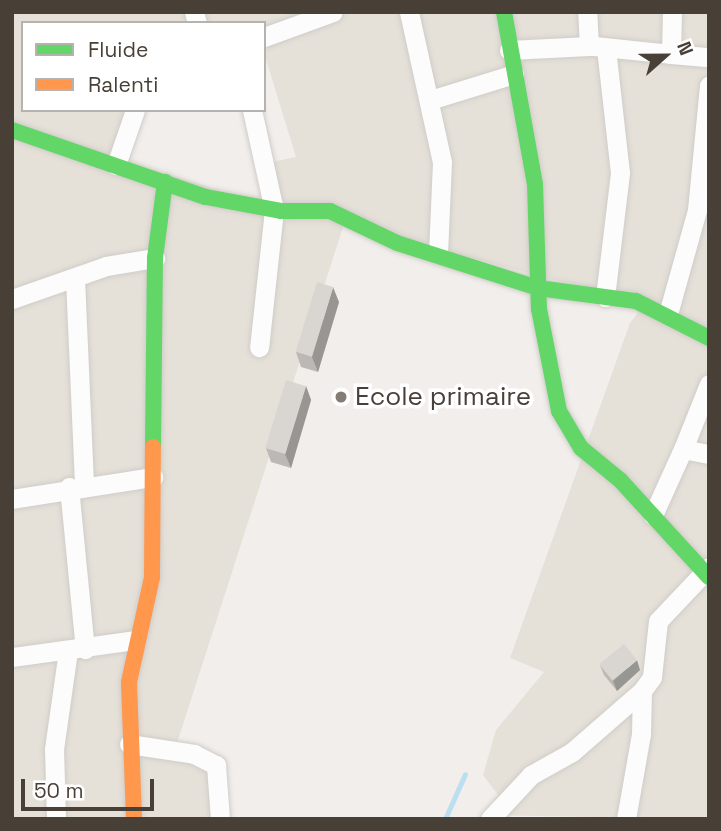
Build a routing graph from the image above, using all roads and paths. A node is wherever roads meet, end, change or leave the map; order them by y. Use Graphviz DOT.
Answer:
graph roads {
  1 [pos="333,12"];
  2 [pos="409,12"];
  3 [pos="504,12"];
  4 [pos="587,12"];
  5 [pos="672,12"];
  6 [pos="312,14"];
  7 [pos="266,36"];
  8 [pos="597,47"];
  9 [pos="509,50"];
  10 [pos="671,54"];
  11 [pos="709,57"];
  12 [pos="514,74"];
  13 [pos="709,86"];
  14 [pos="430,100"];
  15 [pos="134,112"];
  16 [pos="252,112"];
  17 [pos="12,130"];
  18 [pos="116,165"];
  19 [pos="165,182"];
  20 [pos="274,210"];
  21 [pos="438,254"];
  22 [pos="155,258"];
  23 [pos="75,278"];
  24 [pos="538,288"];
  25 [pos="605,297"];
  26 [pos="12,299"];
  27 [pos="668,314"];
  28 [pos="709,338"];
  29 [pos="259,347"];
  30 [pos="709,384"];
  31 [pos="683,449"];
  32 [pos="709,454"];
  33 [pos="153,477"];
  34 [pos="76,486"];
  35 [pos="12,499"];
  36 [pos="653,514"];
  37 [pos="707,572"];
  38 [pos="134,640"];
  39 [pos="76,650"];
  40 [pos="12,657"];
  41 [pos="642,691"];
  42 [pos="129,744"];
  43 [pos="56,819"];
  44 [pos="134,819"];
  45 [pos="220,819"];
  46 [pos="490,819"];
  47 [pos="626,819"];
  1 -- 6 [label="street"];
  2 -- 14 [label="street"];
  3 -- 9 [label="street"];
  4 -- 8 [label="street"];
  5 -- 10 [label="street"];
  6 -- 7 [label="street"];
  8 -- 9 [label="street"];
  8 -- 10 [label="street"];
  8 -- 25 [label="street"];
  9 -- 12 [label="street"];
  10 -- 11 [label="street"];
  12 -- 14 [label="street"];
  12 -- 24 [label="street"];
  13 -- 27 [label="street"];
  14 -- 21 [label="street"];
  15 -- 18 [label="street"];
  16 -- 20 [label="street"];
  17 -- 18 [label="street"];
  18 -- 19 [label="street"];
  19 -- 20 [label="street"];
  19 -- 22 [label="street"];
  20 -- 21 [label="street"];
  20 -- 29 [label="street"];
  21 -- 24 [label="street"];
  22 -- 23 [label="street"];
  22 -- 33 [label="street"];
  23 -- 26 [label="street"];
  23 -- 34 [label="street"];
  24 -- 25 [label="street"];
  24 -- 36 [label="street"];
  25 -- 27 [label="street"];
  27 -- 28 [label="street"];
  30 -- 31 [label="street"];
  31 -- 32 [label="street"];
  31 -- 36 [label="street"];
  33 -- 34 [label="street"];
  33 -- 38 [label="street"];
  34 -- 35 [label="street"];
  34 -- 39 [label="street"];
  36 -- 37 [label="street"];
  37 -- 41 [label="street"];
  38 -- 39 [label="street"];
  38 -- 42 [label="street"];
  39 -- 40 [label="street"];
  39 -- 43 [label="street"];
  41 -- 46 [label="street"];
  41 -- 47 [label="street"];
  42 -- 44 [label="street"];
  42 -- 45 [label="street"];
}
